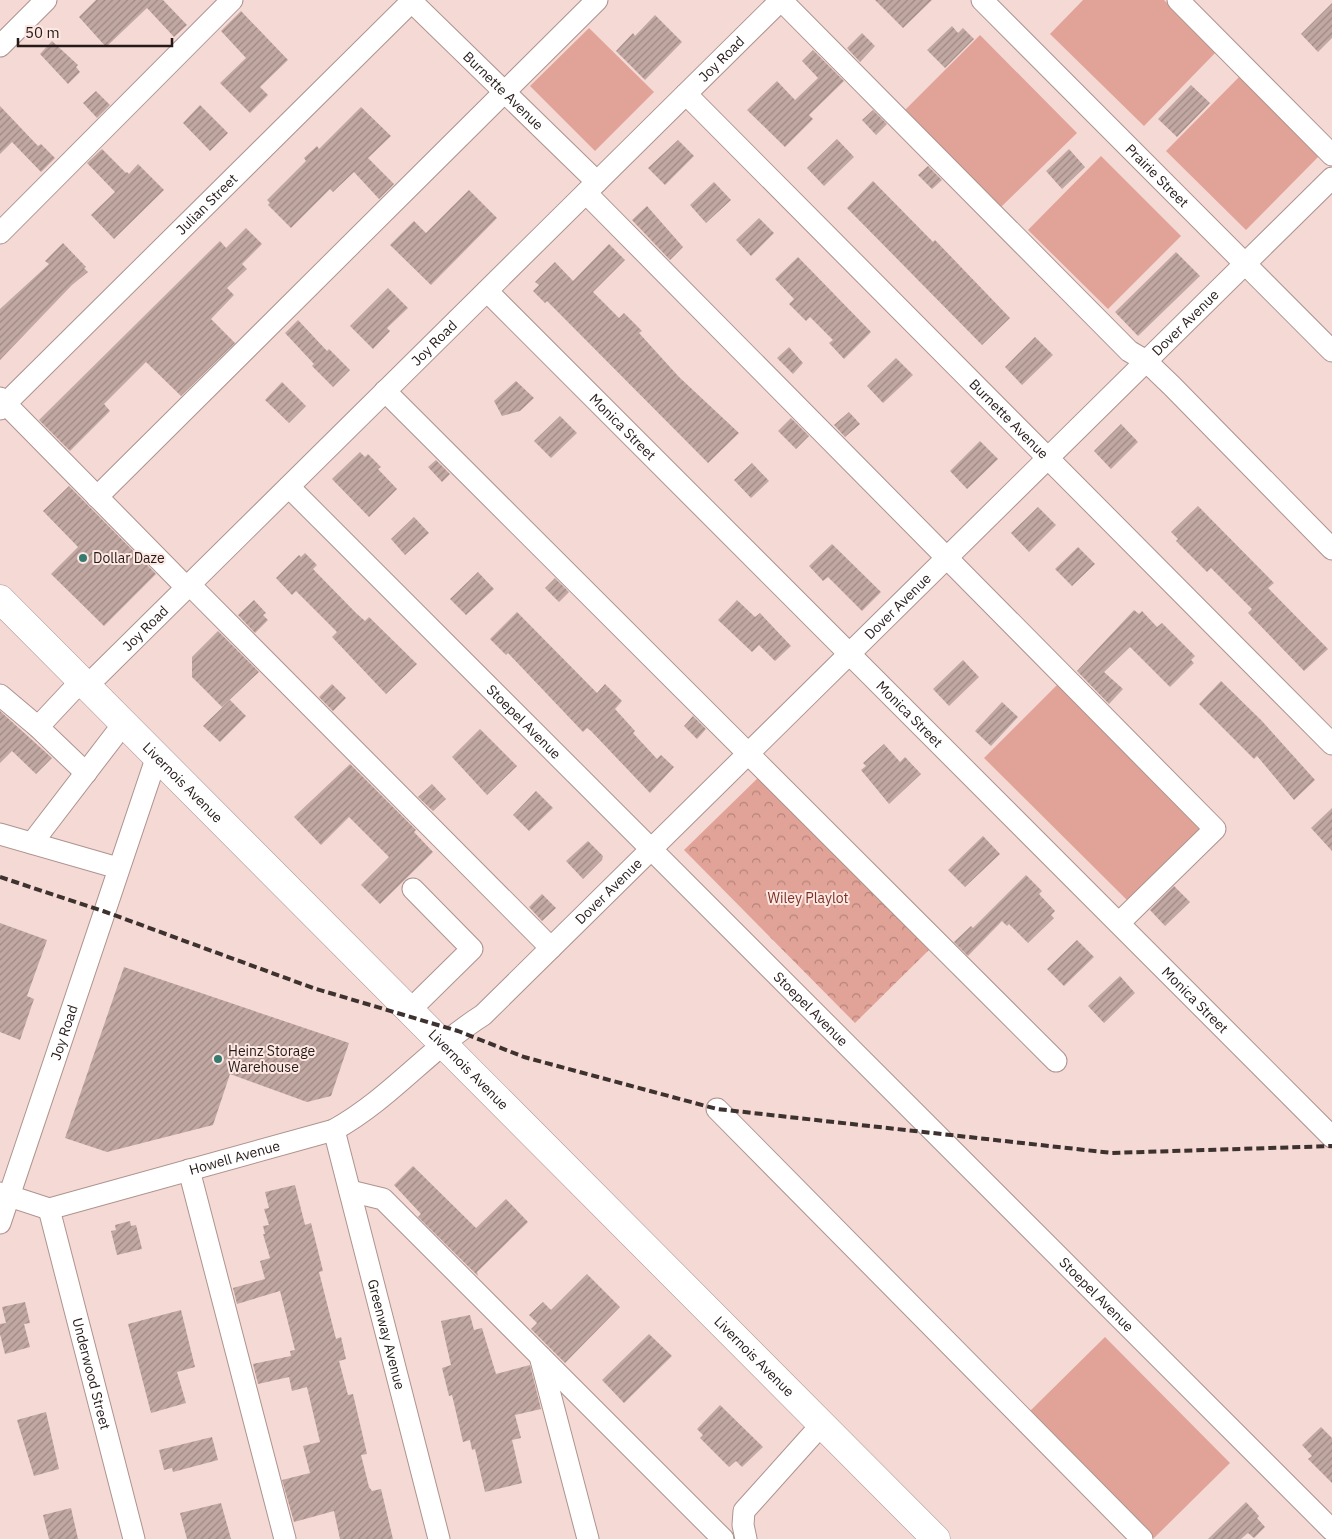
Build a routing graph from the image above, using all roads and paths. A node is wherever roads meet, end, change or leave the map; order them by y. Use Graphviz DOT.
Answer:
graph roads {
  1 [pos="46,0"];
  2 [pos="232,0"];
  3 [pos="411,0"];
  4 [pos="597,0"];
  5 [pos="781,0"];
  6 [pos="982,0"];
  7 [pos="1178,0"];
  8 [pos="0,46"];
  9 [pos="504,92"];
  10 [pos="686,94"];
  11 [pos="1332,155"];
  12 [pos="1332,178"];
  13 [pos="591,188"];
  14 [pos="0,232"];
  15 [pos="1245,264"];
  16 [pos="487,291"];
  17 [pos="1332,351"];
  18 [pos="1146,361"];
  19 [pos="385,392"];
  20 [pos="2,403"];
  21 [pos="1047,459"];
  22 [pos="289,487"];
  23 [pos="97,497"];
  24 [pos="1332,548"];
  25 [pos="947,558"];
  26 [pos="188,586"];
  27 [pos="1,602"];
  28 [pos="849,654"];
  29 [pos="84,683"];
  30 [pos="0,695"];
  31 [pos="124,723"];
  32 [pos="38,726"];
  33 [pos="1332,744"];
  34 [pos="748,755"];
  35 [pos="157,756"];
  36 [pos="86,773"];
  37 [pos="0,834"];
  38 [pos="32,843"];
  39 [pos="651,850"];
  40 [pos="118,868"];
  41 [pos="413,889"];
  42 [pos="1119,923"];
  43 [pos="551,948"];
  44 [pos="410,1010"];
  45 [pos="451,1037"];
  46 [pos="1056,1061"];
  47 [pos="717,1110"];
  48 [pos="334,1130"];
  49 [pos="1332,1137"];
  50 [pos="189,1170"];
  51 [pos="350,1191"];
  52 [pos="4,1194"];
  53 [pos="49,1209"];
  54 [pos="0,1223"];
  55 [pos="540,1356"];
  56 [pos="822,1424"];
  57 [pos="1332,1530"];
  58 [pos="134,1539"];
  59 [pos="285,1539"];
  60 [pos="439,1539"];
  61 [pos="588,1539"];
  62 [pos="723,1539"];
  63 [pos="746,1539"];
  64 [pos="936,1539"];
  65 [pos="1142,1539"];
  1 -- 8 [label="street"];
  2 -- 14 [label="street"];
  3 -- 9 [label="street, Burnette Avenue"];
  3 -- 20 [label="street, Julian Street"];
  4 -- 9 [label="street"];
  5 -- 10 [label="street, Joy Road"];
  5 -- 18 [label="street"];
  6 -- 15 [label="street, Prairie Street"];
  7 -- 11 [label="street"];
  9 -- 13 [label="street, Burnette Avenue"];
  9 -- 23 [label="street"];
  10 -- 13 [label="street, Joy Road"];
  10 -- 21 [label="street, Burnette Avenue"];
  12 -- 15 [label="street, Dover Avenue"];
  13 -- 16 [label="street, Joy Road"];
  13 -- 25 [label="street, Burnette Avenue"];
  15 -- 17 [label="street, Prairie Street"];
  15 -- 18 [label="street, Dover Avenue"];
  16 -- 19 [label="street, Joy Road"];
  16 -- 28 [label="street, Monica Street"];
  18 -- 21 [label="street, Dover Avenue"];
  18 -- 24 [label="street"];
  19 -- 22 [label="street, Joy Road"];
  19 -- 34 [label="street"];
  20 -- 23 [label="street"];
  21 -- 25 [label="street, Dover Avenue"];
  21 -- 33 [label="street, Burnette Avenue"];
  22 -- 26 [label="street, Joy Road"];
  22 -- 39 [label="street, Stoepel Avenue"];
  23 -- 26 [label="street"];
  25 -- 28 [label="street, Dover Avenue"];
  25 -- 42 [label="street, Burnette Avenue"];
  26 -- 29 [label="street, Joy Road"];
  26 -- 43 [label="street"];
  27 -- 29 [label="main road, Livernois Avenue"];
  28 -- 34 [label="street, Dover Avenue"];
  28 -- 42 [label="street, Monica Street"];
  29 -- 31 [label="main road, Livernois Avenue"];
  29 -- 32 [label="street, Joy Road"];
  30 -- 32 [label="street"];
  31 -- 35 [label="main road, Livernois Avenue"];
  31 -- 36 [label="street"];
  32 -- 36 [label="street"];
  34 -- 39 [label="street, Dover Avenue"];
  34 -- 46 [label="street"];
  35 -- 40 [label="street, Joy Road"];
  35 -- 44 [label="main road, Livernois Avenue"];
  36 -- 38 [label="street"];
  37 -- 38 [label="street"];
  38 -- 40 [label="street"];
  39 -- 43 [label="street, Dover Avenue"];
  39 -- 57 [label="street, Stoepel Avenue"];
  40 -- 52 [label="street, Joy Road"];
  41 -- 44 [label="street"];
  42 -- 49 [label="street, Monica Street"];
  43 -- 45 [label="street, Dover Avenue"];
  44 -- 45 [label="main road, Livernois Avenue"];
  45 -- 48 [label="street, Howell Avenue"];
  45 -- 56 [label="main road, Livernois Avenue"];
  47 -- 65 [label="street"];
  48 -- 50 [label="street, Howell Avenue"];
  48 -- 51 [label="street, Greenway Avenue"];
  50 -- 53 [label="street, Howell Avenue"];
  50 -- 59 [label="street"];
  51 -- 55 [label="street"];
  51 -- 60 [label="street, Greenway Avenue"];
  52 -- 53 [label="street"];
  52 -- 54 [label="street, Joy Road"];
  53 -- 58 [label="street, Underwood Street"];
  55 -- 61 [label="street"];
  55 -- 62 [label="street"];
  56 -- 63 [label="street"];
  56 -- 64 [label="main road, Livernois Avenue"];
}
